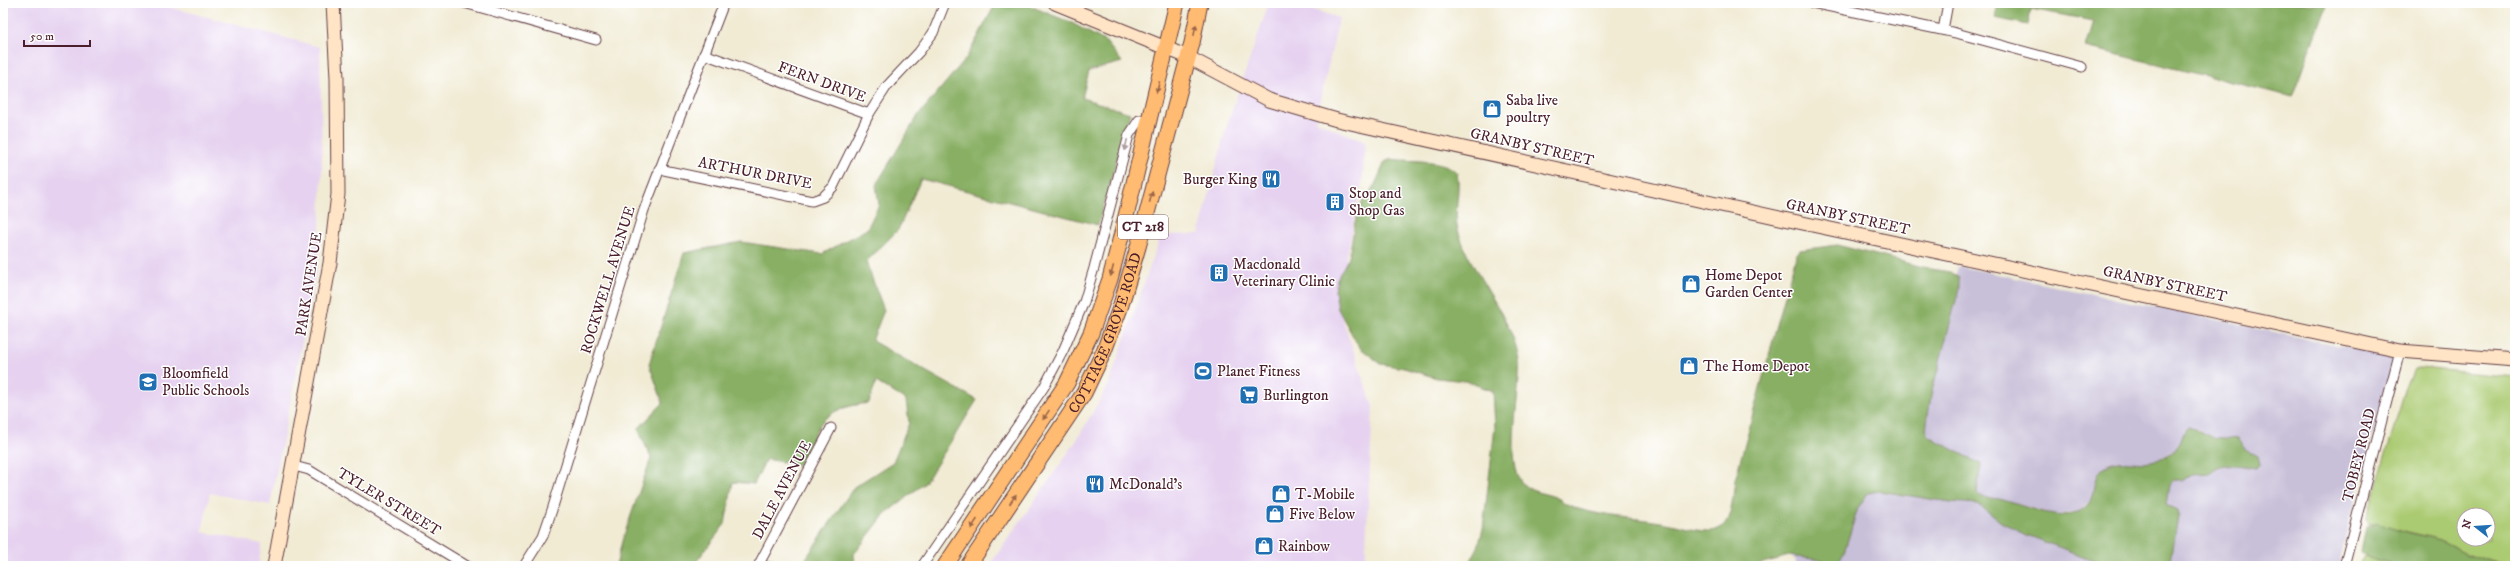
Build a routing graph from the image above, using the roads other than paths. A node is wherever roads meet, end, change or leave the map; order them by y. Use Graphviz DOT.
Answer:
graph roads {
  1 [pos="333,3"];
  2 [pos="464,3"];
  3 [pos="724,3"];
  4 [pos="946,3"];
  5 [pos="1055,3"];
  6 [pos="1177,3"];
  7 [pos="1200,3"];
  8 [pos="1812,3"];
  9 [pos="1948,3"];
  10 [pos="1943,30"];
  11 [pos="596,40"];
  12 [pos="1168,49"];
  13 [pos="704,54"];
  14 [pos="1188,57"];
  15 [pos="2082,68"];
  16 [pos="870,114"];
  17 [pos="1150,120"];
  18 [pos="659,169"];
  19 [pos="1105,229"];
  20 [pos="1122,233"];
  21 [pos="2400,351"];
  22 [pos="2515,360"];
  23 [pos="1067,383"];
  24 [pos="1084,392"];
  25 [pos="831,428"];
  26 [pos="997,455"];
  27 [pos="294,466"];
  28 [pos="1012,466"];
  29 [pos="274,566"];
  30 [pos="467,566"];
  31 [pos="524,566"];
  32 [pos="758,566"];
  33 [pos="922,566"];
  34 [pos="945,566"];
  35 [pos="968,566"];
  36 [pos="2344,566"];
  1 -- 27 [label="main road, PARK AVENUE"];
  2 -- 11 [label="street"];
  3 -- 13 [label="street, ROCKWELL AVENUE"];
  4 -- 16 [label="street, FERN DRIVE"];
  5 -- 12 [label="main road, GRANBY STREET"];
  6 -- 12 [label="main road, COTTAGE GROVE ROAD / CT 218"];
  14 -- 7 [label="main road, COTTAGE GROVE ROAD / CT 218, one-way"];
  8 -- 10 [label="street"];
  9 -- 10 [label="street"];
  10 -- 15 [label="street"];
  12 -- 14 [label="main road, GRANBY STREET"];
  12 -- 17 [label="main road, COTTAGE GROVE ROAD / CT 218, one-way"];
  13 -- 16 [label="street, FERN DRIVE"];
  13 -- 18 [label="street, ROCKWELL AVENUE"];
  14 -- 21 [label="main road, GRANBY STREET"];
  24 -- 14 [label="main road, COTTAGE GROVE ROAD / CT 218, one-way"];
  16 -- 18 [label="street, ARTHUR DRIVE"];
  17 -- 19 [label="street, COTTAGE GROVE ROAD, one-way"];
  17 -- 20 [label="main road, COTTAGE GROVE ROAD / CT 218"];
  18 -- 31 [label="street, ROCKWELL AVENUE"];
  19 -- 20 [label="street, COTTAGE GROVE ROAD"];
  19 -- 26 [label="street, COTTAGE GROVE ROAD"];
  20 -- 23 [label="main road, COTTAGE GROVE ROAD / CT 218, one-way"];
  21 -- 22 [label="main road, GRANBY STREET"];
  21 -- 36 [label="street, TOBEY ROAD"];
  23 -- 24 [label="main road"];
  23 -- 28 [label="main road, COTTAGE GROVE ROAD / CT 218, one-way"];
  35 -- 24 [label="main road, COTTAGE GROVE ROAD / CT 218, one-way"];
  25 -- 32 [label="street, DALE AVENUE"];
  26 -- 28 [label="street"];
  26 -- 33 [label="street, COTTAGE GROVE ROAD"];
  27 -- 29 [label="main road, PARK AVENUE"];
  27 -- 30 [label="street, TYLER STREET"];
  28 -- 34 [label="main road, COTTAGE GROVE ROAD / CT 218, one-way"];
}
